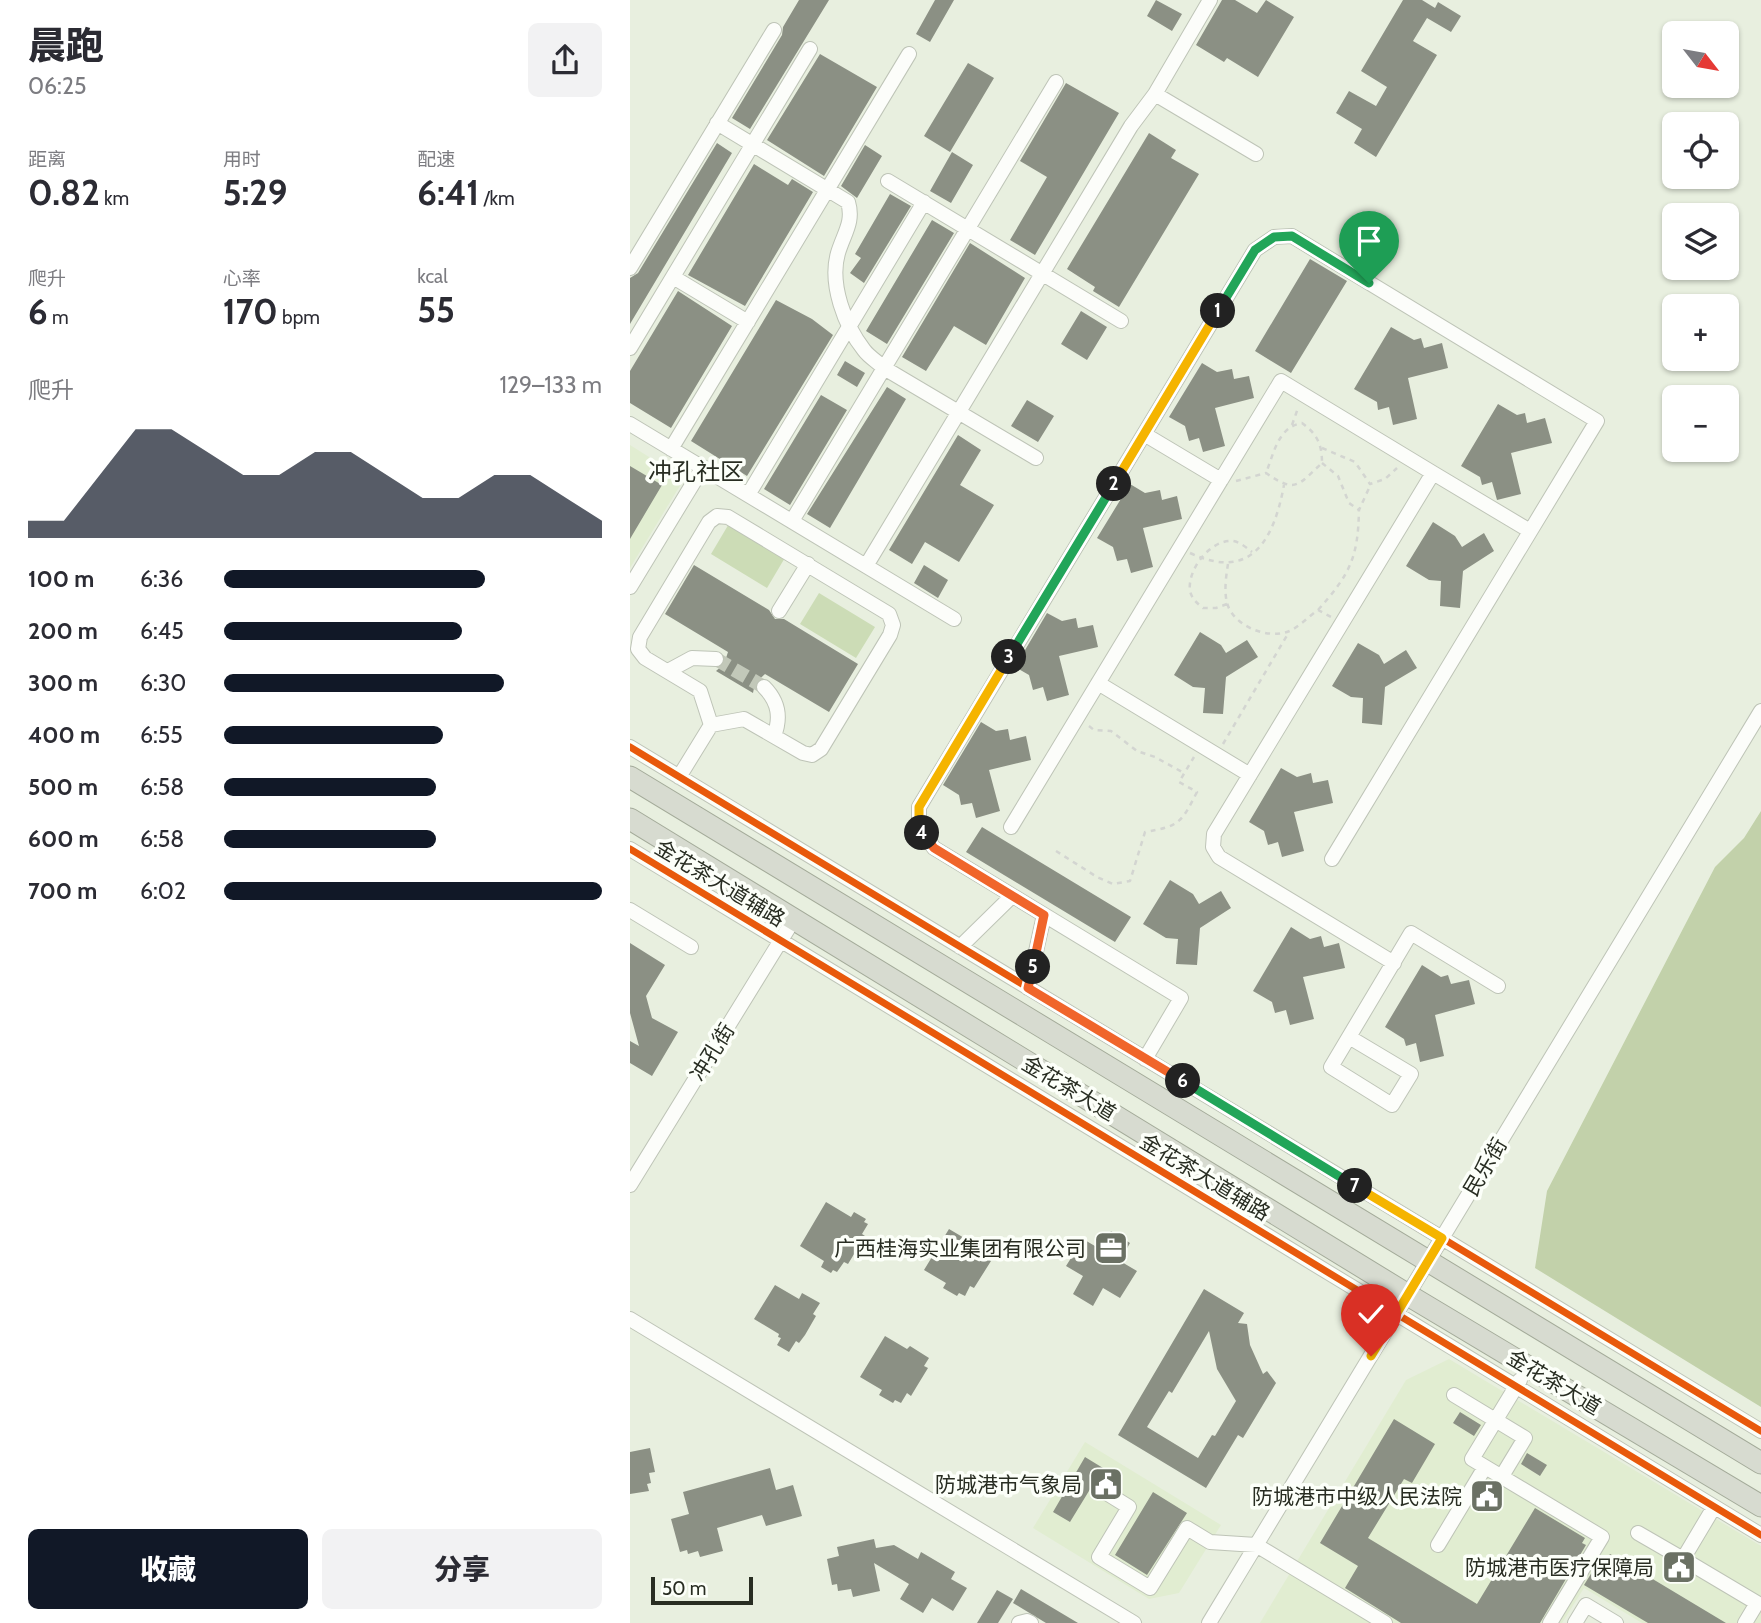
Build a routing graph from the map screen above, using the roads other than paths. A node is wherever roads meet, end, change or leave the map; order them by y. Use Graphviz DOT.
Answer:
graph roads {
  1 [pos="1210,0"];
  2 [pos="774,30"];
  3 [pos="810,49"];
  4 [pos="909,54"];
  5 [pos="1056,82"];
  6 [pos="1155,94"];
  7 [pos="717,123"];
  8 [pos="752,145"];
  9 [pos="1256,154"];
  10 [pos="888,181"];
  11 [pos="827,190"];
  12 [pos="924,202"];
  13 [pos="968,229"];
  14 [pos="630,268"];
  15 [pos="1042,273"];
  16 [pos="673,277"];
  17 [pos="1121,321"];
  18 [pos="748,322"];
  19 [pos="849,326"];
  20 [pos="630,348"];
  21 [pos="884,368"];
  22 [pos="958,412"];
  23 [pos="630,424"];
  24 [pos="1144,434"];
  25 [pos="671,449"];
  26 [pos="1036,458"];
  27 [pos="702,467"];
  28 [pos="1433,472"];
  29 [pos="1221,480"];
  30 [pos="748,495"];
  31 [pos="792,521"];
  32 [pos="1530,531"];
  33 [pos="808,564"];
  34 [pos="866,566"];
  35 [pos="630,587"];
  36 [pos="779,611"];
  37 [pos="954,619"];
  38 [pos="716,659"];
  39 [pos="668,671"];
  40 [pos="1098,683"];
  41 [pos="764,687"];
  42 [pos="1761,711"];
  43 [pos="711,724"];
  44 [pos="774,737"];
  45 [pos="630,747"];
  46 [pos="1250,775"];
  47 [pos="630,777"];
  48 [pos="679,777"];
  49 [pos="630,819"];
  50 [pos="1011,827"];
  51 [pos="630,849"];
  52 [pos="1332,859"];
  53 [pos="1012,896"];
  54 [pos="630,910"];
  55 [pos="1044,915"];
  56 [pos="794,919"];
  57 [pos="781,941"];
  58 [pos="691,947"];
  59 [pos="960,947"];
  60 [pos="1394,963"];
  61 [pos="1498,986"];
  62 [pos="1028,988"];
  63 [pos="1349,1037"];
  64 [pos="1145,1059"];
  65 [pos="630,1185"];
  66 [pos="1442,1238"];
  67 [pos="1429,1260"];
  68 [pos="1408,1295"];
  69 [pos="1396,1314"];
  70 [pos="630,1319"];
  71 [pos="1528,1367"];
  72 [pos="1516,1386"];
  73 [pos="1454,1395"];
  74 [pos="1495,1420"];
  75 [pos="1761,1431"];
  76 [pos="1761,1463"];
  77 [pos="1485,1466"];
  78 [pos="1502,1476"];
  79 [pos="1100,1489"];
  80 [pos="1761,1506"];
  81 [pos="1714,1507"];
  82 [pos="1638,1533"];
  83 [pos="1761,1535"];
  84 [pos="1256,1545"];
  85 [pos="1438,1545"];
  86 [pos="1683,1559"];
  87 [pos="1019,1623"];
  88 [pos="1031,1623"];
  89 [pos="1135,1623"];
  90 [pos="1209,1623"];
  91 [pos="1385,1623"];
  92 [pos="1550,1623"];
  93 [pos="1575,1623"];
  94 [pos="1616,1623"];
  95 [pos="1745,1623"];
  1 -- 6 [label="street"];
  2 -- 7 [label="street"];
  3 -- 8 [label="street"];
  4 -- 11 [label="street"];
  5 -- 13 [label="street"];
  6 -- 9 [label="street"];
  6 -- 15 [label="street"];
  7 -- 8 [label="street"];
  7 -- 14 [label="street"];
  8 -- 11 [label="street"];
  8 -- 16 [label="street"];
  10 -- 12 [label="street"];
  11 -- 18 [label="street"];
  11 -- 19 [label="street"];
  12 -- 13 [label="street"];
  12 -- 19 [label="street"];
  13 -- 15 [label="street"];
  13 -- 21 [label="street"];
  15 -- 17 [label="street"];
  15 -- 22 [label="street"];
  16 -- 18 [label="street"];
  16 -- 20 [label="street"];
  18 -- 25 [label="street"];
  19 -- 21 [label="street"];
  19 -- 30 [label="street"];
  21 -- 22 [label="street"];
  21 -- 31 [label="street"];
  22 -- 26 [label="street"];
  22 -- 34 [label="street"];
  23 -- 25 [label="street"];
  24 -- 29 [label="street"];
  24 -- 32 [label="street"];
  24 -- 53 [label="street"];
  25 -- 27 [label="street"];
  27 -- 30 [label="street"];
  27 -- 35 [label="street"];
  28 -- 29 [label="street"];
  28 -- 32 [label="street"];
  28 -- 46 [label="street"];
  29 -- 40 [label="street"];
  30 -- 31 [label="street"];
  31 -- 34 [label="street"];
  32 -- 52 [label="street"];
  33 -- 36 [label="street"];
  33 -- 39 [label="street"];
  33 -- 44 [label="street"];
  34 -- 37 [label="street"];
  38 -- 39 [label="street"];
  39 -- 43 [label="street"];
  40 -- 46 [label="street"];
  40 -- 50 [label="street"];
  41 -- 44 [label="street"];
  42 -- 66 [label="street, 民乐街"];
  43 -- 44 [label="street"];
  43 -- 48 [label="street"];
  45 -- 48 [label="street"];
  46 -- 60 [label="street"];
  47 -- 67 [label="highway, 金花茶大道"];
  48 -- 59 [label="street"];
  49 -- 56 [label="highway, 金花茶大道"];
  51 -- 57 [label="street, 金花茶大道辅路"];
  53 -- 55 [label="street"];
  53 -- 59 [label="street"];
  54 -- 58 [label="street"];
  55 -- 62 [label="street"];
  55 -- 64 [label="street"];
  56 -- 57 [label="street, 冲孔街"];
  56 -- 68 [label="highway, 金花茶大道"];
  57 -- 65 [label="street, 冲孔街"];
  57 -- 69 [label="street, 金花茶大道辅路"];
  59 -- 62 [label="street"];
  60 -- 61 [label="street"];
  60 -- 63 [label="street"];
  62 -- 64 [label="street"];
  63 -- 63 [label="street"];
  64 -- 66 [label="street"];
  66 -- 67 [label="street, 民乐街"];
  66 -- 75 [label="street"];
  67 -- 68 [label="street, 民乐街"];
  67 -- 76 [label="highway, 金花茶大道"];
  68 -- 69 [label="street, 民乐街"];
  68 -- 71 [label="highway, 金花茶大道"];
  69 -- 72 [label="street, 金花茶大道辅路"];
  69 -- 84 [label="street, 民乐街"];
  70 -- 89 [label="street"];
  71 -- 72 [label="street"];
  71 -- 80 [label="highway, 金花茶大道"];
  72 -- 74 [label="street"];
  72 -- 81 [label="street, 金花茶大道辅路"];
  73 -- 74 [label="street"];
  74 -- 77 [label="street"];
  74 -- 78 [label="street"];
  77 -- 78 [label="street"];
  77 -- 85 [label="street"];
  78 -- 92 [label="street"];
  79 -- 84 [label="street"];
  81 -- 83 [label="street, 金花茶大道辅路"];
  81 -- 86 [label="street"];
  82 -- 86 [label="street"];
  84 -- 90 [label="street, 民乐街"];
  84 -- 91 [label="street"];
  86 -- 95 [label="street"];
  87 -- 88 [label="street"];
  93 -- 94 [label="street"];
}
